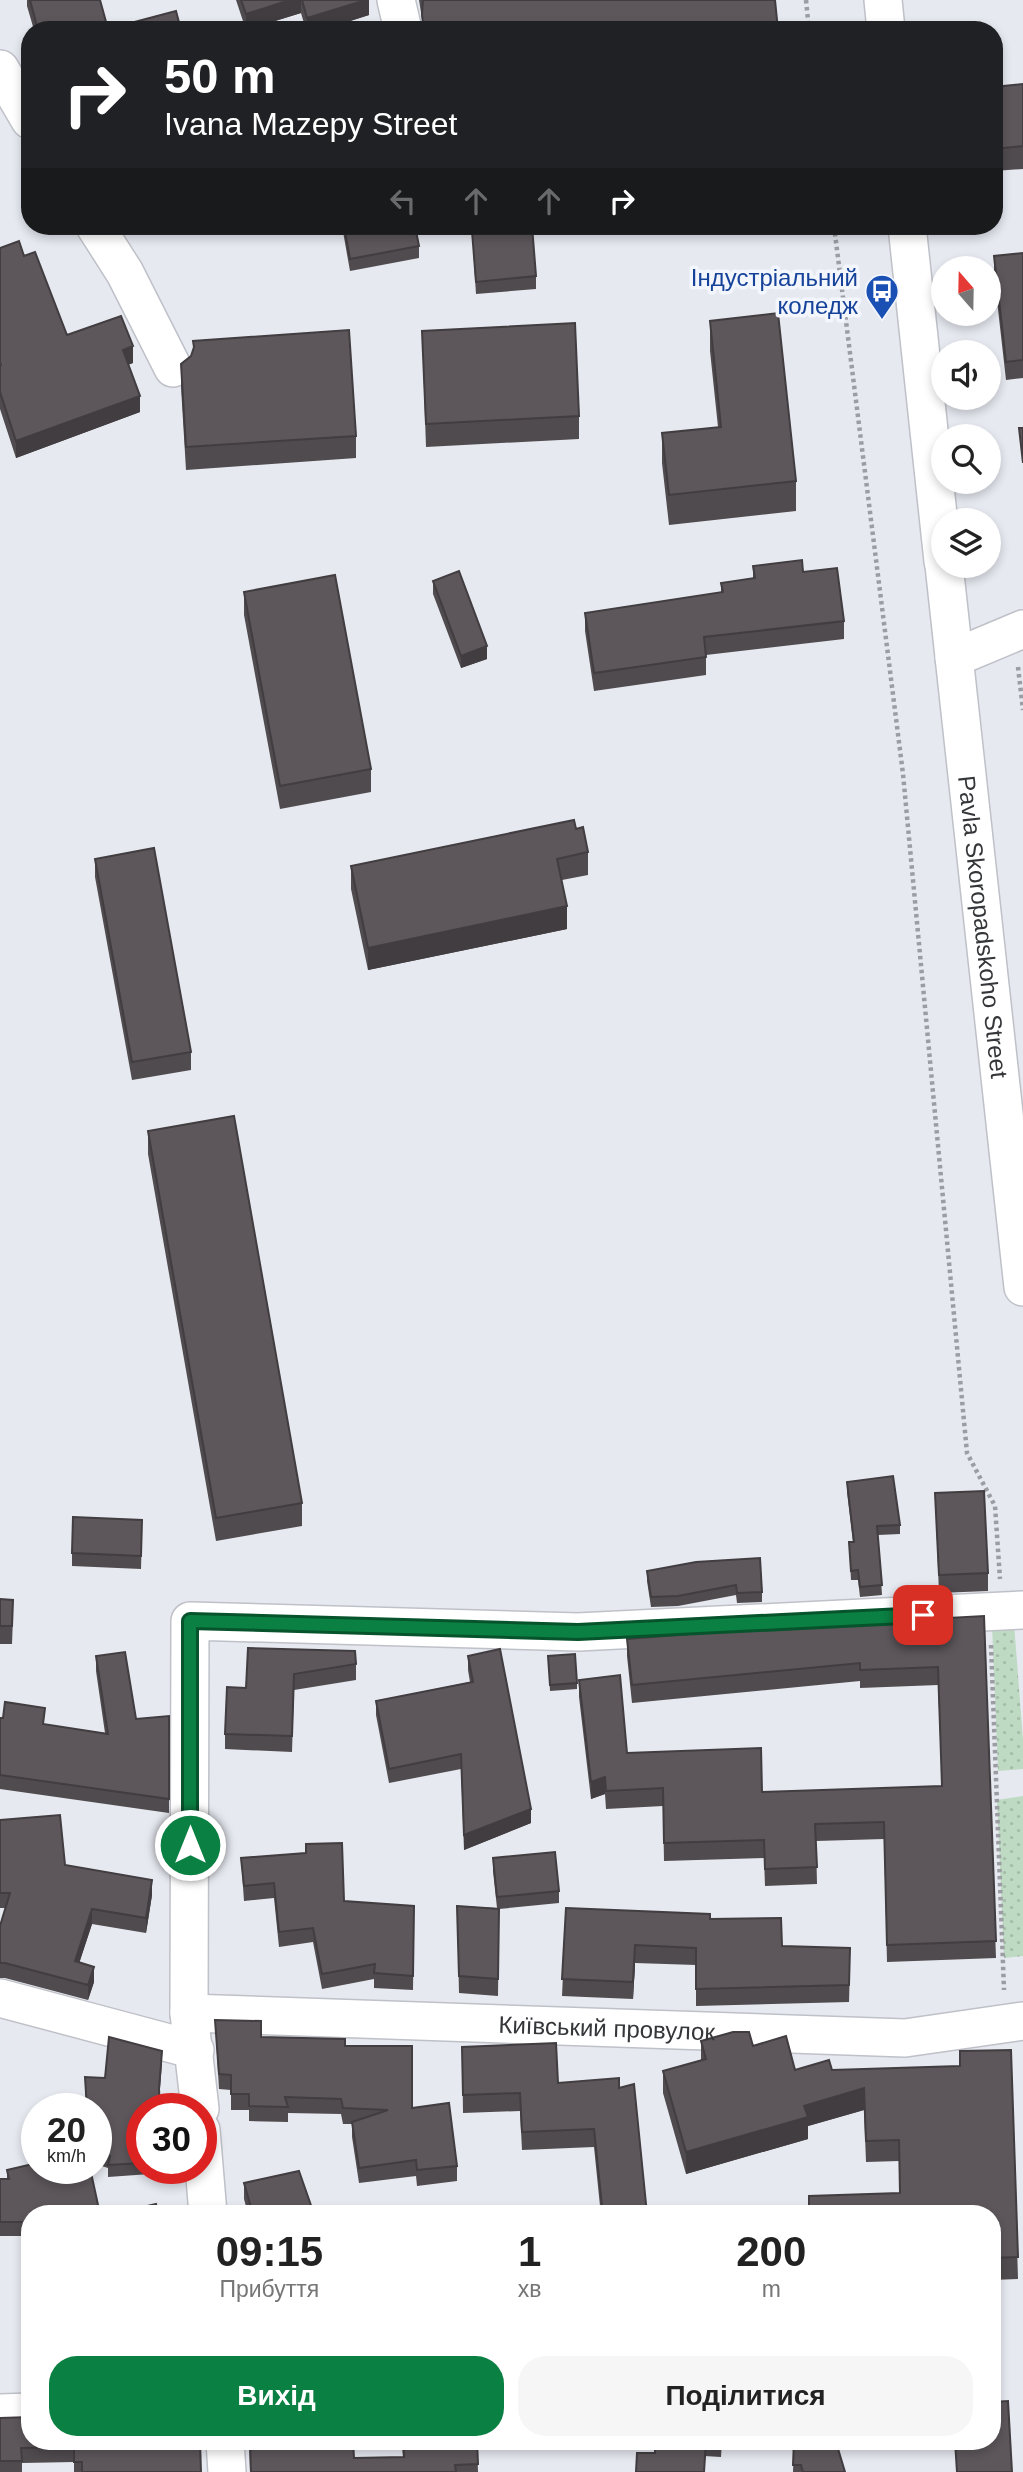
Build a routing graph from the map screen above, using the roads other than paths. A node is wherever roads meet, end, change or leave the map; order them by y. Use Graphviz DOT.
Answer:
graph roads {
  1 [pos="396,0"];
  2 [pos="883,0"];
  3 [pos="401,21"];
  4 [pos="885,21"];
  5 [pos="0,69"];
  6 [pos="21,105"];
  7 [pos="101,235"];
  8 [pos="908,235"];
  9 [pos="173,368"];
  10 [pos="938,508"];
  11 [pos="946,578"];
  12 [pos="1020,644"];
  13 [pos="954,658"];
  14 [pos="1023,1287"];
  15 [pos="1013,1611"];
  16 [pos="0,1998"];
  17 [pos="190,2013"];
  18 [pos="1014,2022"];
  19 [pos="195,2050"];
  20 [pos="199,2093"];
  21 [pos="206,2184"];
  22 [pos="207,2205"];
  23 [pos="21,2412"];
  24 [pos="0,2413"];
  25 [pos="226,2450"];
  26 [pos="227,2472"];
  1 -- 3 [label="street"];
  2 -- 4 [label="street"];
  5 -- 6 [label="street"];
  7 -- 9 [label="street"];
  8 -- 10 [label="street, Pavla Skoropadskoho Street"];
  11 -- 13 [label="street, Pavla Skoropadskoho Street"];
  12 -- 13 [label="street"];
  13 -- 14 [label="street, Pavla Skoropadskoho Street"];
  15 -- 17 [label="street"];
  16 -- 19 [label="street"];
  17 -- 18 [label="street, Київський провулок"];
  17 -- 19 [label="street"];
  19 -- 20 [label="street"];
  21 -- 22 [label="street"];
  23 -- 24 [label="street"];
  25 -- 26 [label="street"];
}
